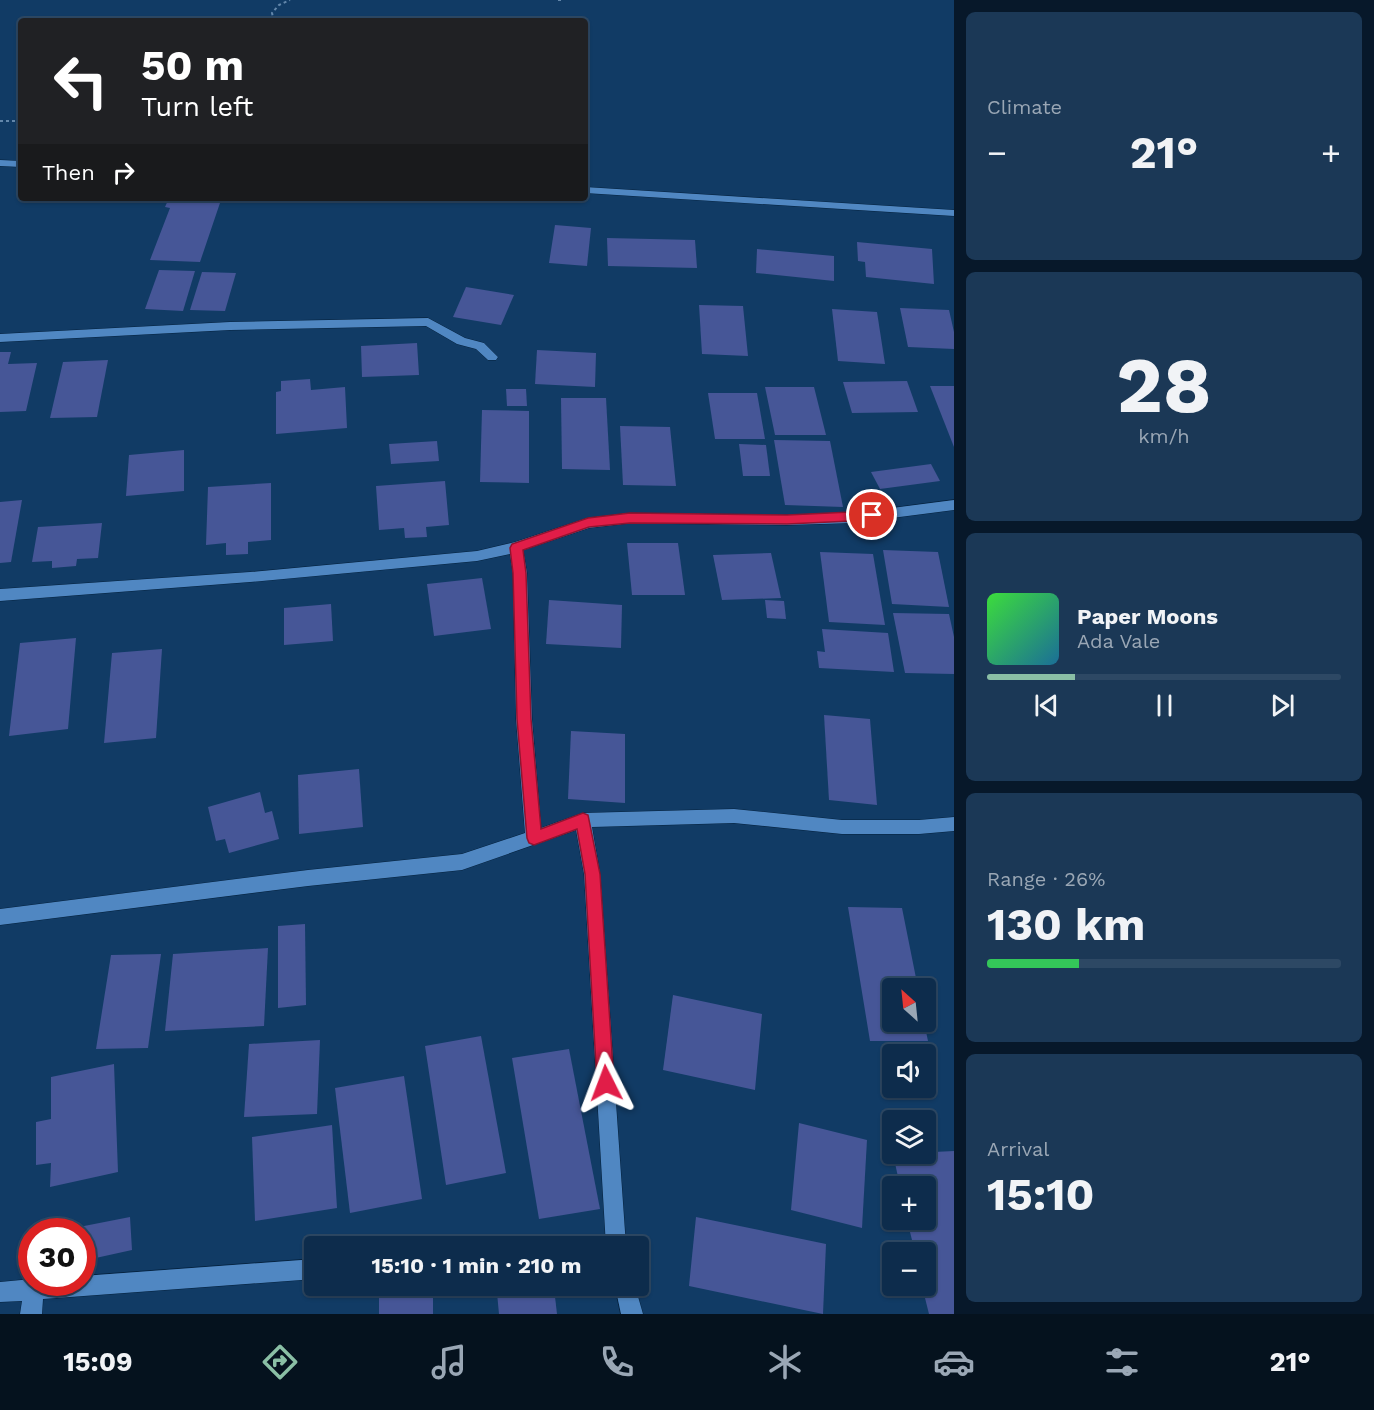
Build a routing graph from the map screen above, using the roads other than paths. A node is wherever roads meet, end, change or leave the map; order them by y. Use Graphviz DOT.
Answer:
graph roads {
  1 [pos="0,163"];
  2 [pos="18,164"];
  3 [pos="588,190"];
  4 [pos="954,213"];
  5 [pos="0,338"];
  6 [pos="492,357"];
  7 [pos="954,505"];
  8 [pos="516,548"];
  9 [pos="0,595"];
  10 [pos="583,820"];
  11 [pos="954,824"];
  12 [pos="534,838"];
  13 [pos="0,917"];
  14 [pos="615,1236"];
  15 [pos="304,1270"];
  16 [pos="96,1285"];
  17 [pos="18,1290"];
  18 [pos="0,1292"];
  19 [pos="32,1296"];
  20 [pos="628,1296"];
  21 [pos="31,1314"];
  22 [pos="632,1314"];
  1 -- 2 [label="street"];
  3 -- 4 [label="street"];
  5 -- 6 [label="street"];
  7 -- 8 [label="street"];
  8 -- 9 [label="street"];
  8 -- 12 [label="street"];
  10 -- 11 [label="street"];
  10 -- 12 [label="street"];
  10 -- 14 [label="street"];
  12 -- 13 [label="street"];
  15 -- 16 [label="street"];
  17 -- 18 [label="street"];
  19 -- 21 [label="street"];
  20 -- 22 [label="street"];
}
